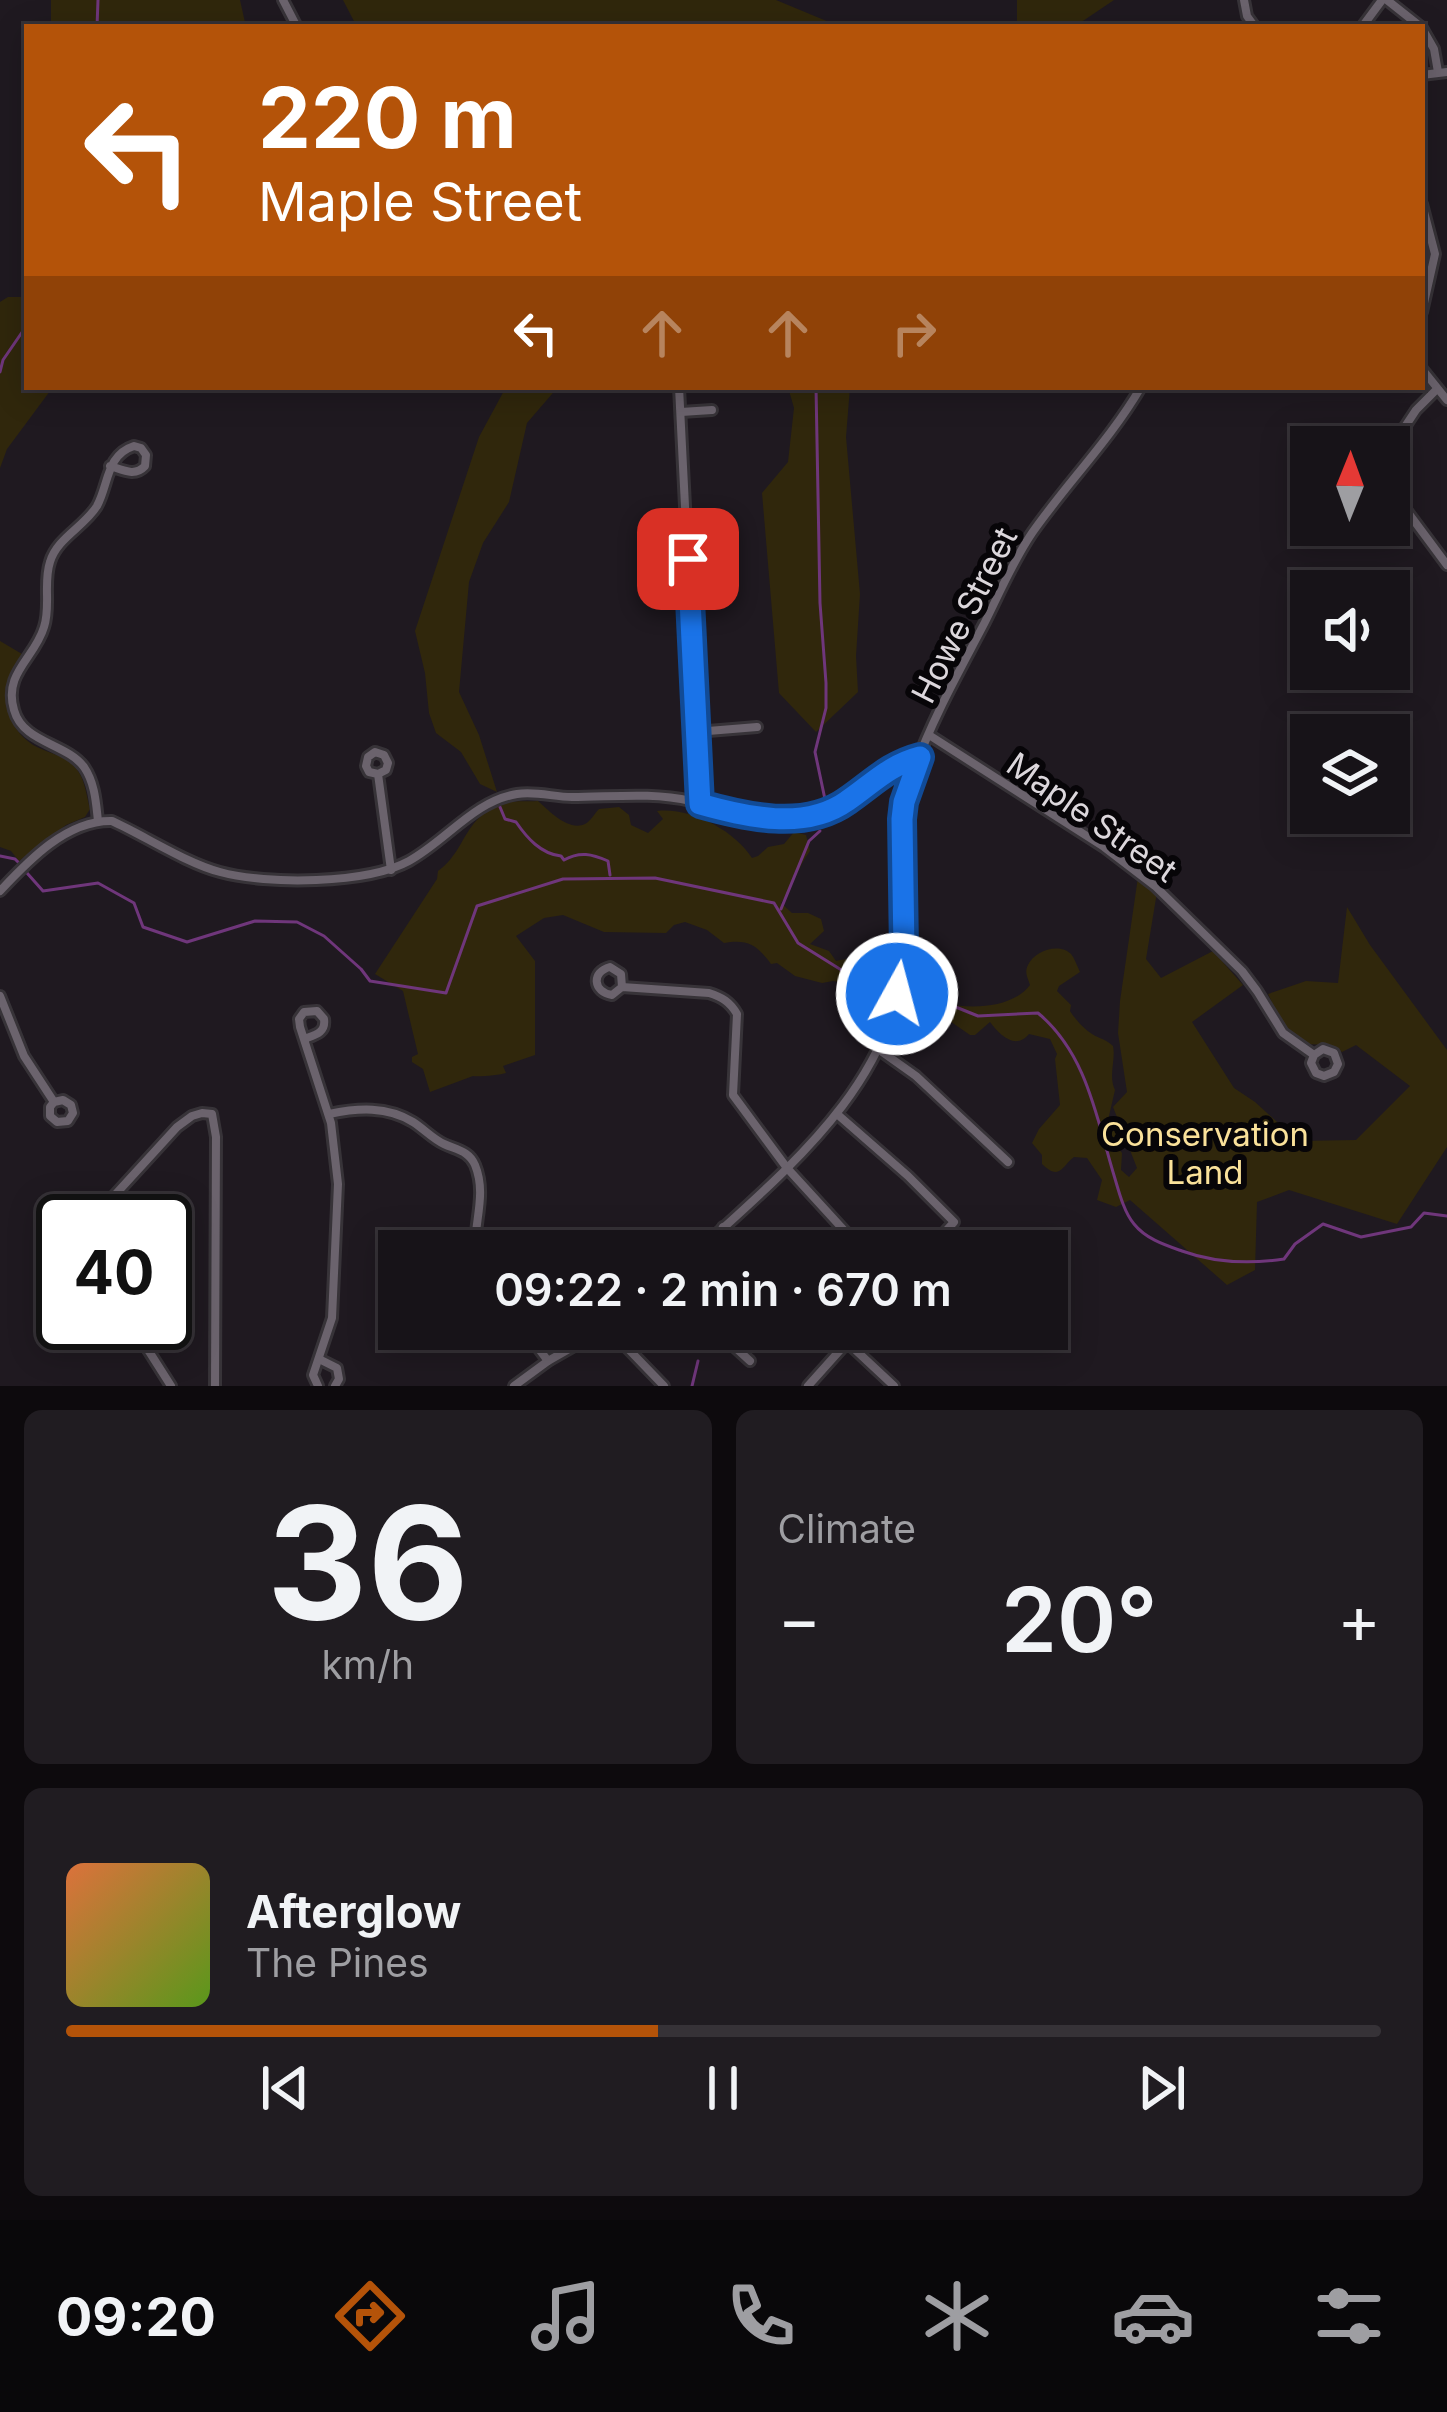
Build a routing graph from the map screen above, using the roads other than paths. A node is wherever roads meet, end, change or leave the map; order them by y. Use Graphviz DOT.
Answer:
graph roads {
  1 [pos="1385,0"];
  2 [pos="1365,24"];
  3 [pos="1416,24"];
  4 [pos="1425,34"];
  5 [pos="1442,72"];
  6 [pos="1425,216"];
  7 [pos="1425,299"];
  8 [pos="1425,373"];
  9 [pos="1437,388"];
  10 [pos="679,390"];
  11 [pos="1139,390"];
  12 [pos="1447,400"];
  13 [pos="712,410"];
  14 [pos="680,412"];
  15 [pos="1405,426"];
  16 [pos="110,466"];
  17 [pos="1410,516"];
  18 [pos="1447,566"];
  19 [pos="757,727"];
  20 [pos="696,733"];
  21 [pos="929,735"];
  22 [pos="920,757"];
  23 [pos="378,774"];
  24 [pos="700,804"];
  25 [pos="98,821"];
  26 [pos="391,870"];
  27 [pos="0,891"];
  28 [pos="622,987"];
  29 [pos="0,996"];
  30 [pos="304,1039"];
  31 [pos="878,1049"];
  32 [pos="1314,1055"];
  33 [pos="54,1102"];
  34 [pos="329,1114"];
  35 [pos="837,1114"];
  36 [pos="1008,1162"];
  37 [pos="787,1168"];
  38 [pos="116,1194"];
  39 [pos="723,1227"];
  40 [pos="477,1230"];
  41 [pos="720,1230"];
  42 [pos="726,1230"];
  43 [pos="844,1230"];
  44 [pos="947,1230"];
  45 [pos="148,1350"];
  46 [pos="540,1350"];
  47 [pos="568,1350"];
  48 [pos="627,1350"];
  49 [pos="738,1350"];
  50 [pos="840,1350"];
  51 [pos="856,1350"];
  52 [pos="319,1359"];
  53 [pos="548,1361"];
  54 [pos="750,1361"];
  55 [pos="171,1386"];
  56 [pos="215,1386"];
  57 [pos="318,1386"];
  58 [pos="335,1386"];
  59 [pos="514,1386"];
  60 [pos="664,1386"];
  61 [pos="808,1386"];
  62 [pos="894,1386"];
  1 -- 2 [label="street"];
  1 -- 3 [label="street"];
  4 -- 5 [label="street"];
  6 -- 7 [label="street"];
  8 -- 9 [label="street"];
  9 -- 12 [label="street"];
  9 -- 15 [label="street"];
  10 -- 14 [label="street"];
  11 -- 21 [label="street, Howe Street"];
  13 -- 14 [label="street"];
  14 -- 20 [label="street"];
  16 -- 16 [label="street"];
  16 -- 25 [label="street"];
  17 -- 18 [label="street"];
  19 -- 20 [label="street"];
  20 -- 24 [label="street"];
  21 -- 22 [label="street, Howe Street"];
  21 -- 32 [label="street, Maple Street"];
  22 -- 24 [label="street"];
  22 -- 31 [label="street, Howe Street"];
  23 -- 26 [label="street"];
  24 -- 26 [label="street"];
  25 -- 26 [label="street"];
  25 -- 27 [label="street"];
  28 -- 37 [label="street"];
  29 -- 33 [label="street"];
  30 -- 34 [label="street"];
  31 -- 35 [label="street, Howe Street"];
  31 -- 36 [label="street"];
  34 -- 40 [label="street"];
  34 -- 52 [label="street"];
  35 -- 37 [label="street, Howe Street"];
  35 -- 44 [label="street"];
  37 -- 39 [label="street, Howe Street"];
  37 -- 43 [label="street"];
  38 -- 56 [label="street"];
  39 -- 41 [label="street, Howe Street"];
  39 -- 42 [label="street"];
  45 -- 55 [label="street"];
  46 -- 53 [label="street"];
  47 -- 53 [label="street"];
  48 -- 60 [label="street"];
  49 -- 54 [label="street"];
  50 -- 61 [label="street"];
  51 -- 62 [label="street"];
  52 -- 57 [label="street"];
  52 -- 58 [label="street"];
  53 -- 59 [label="street"];
}
